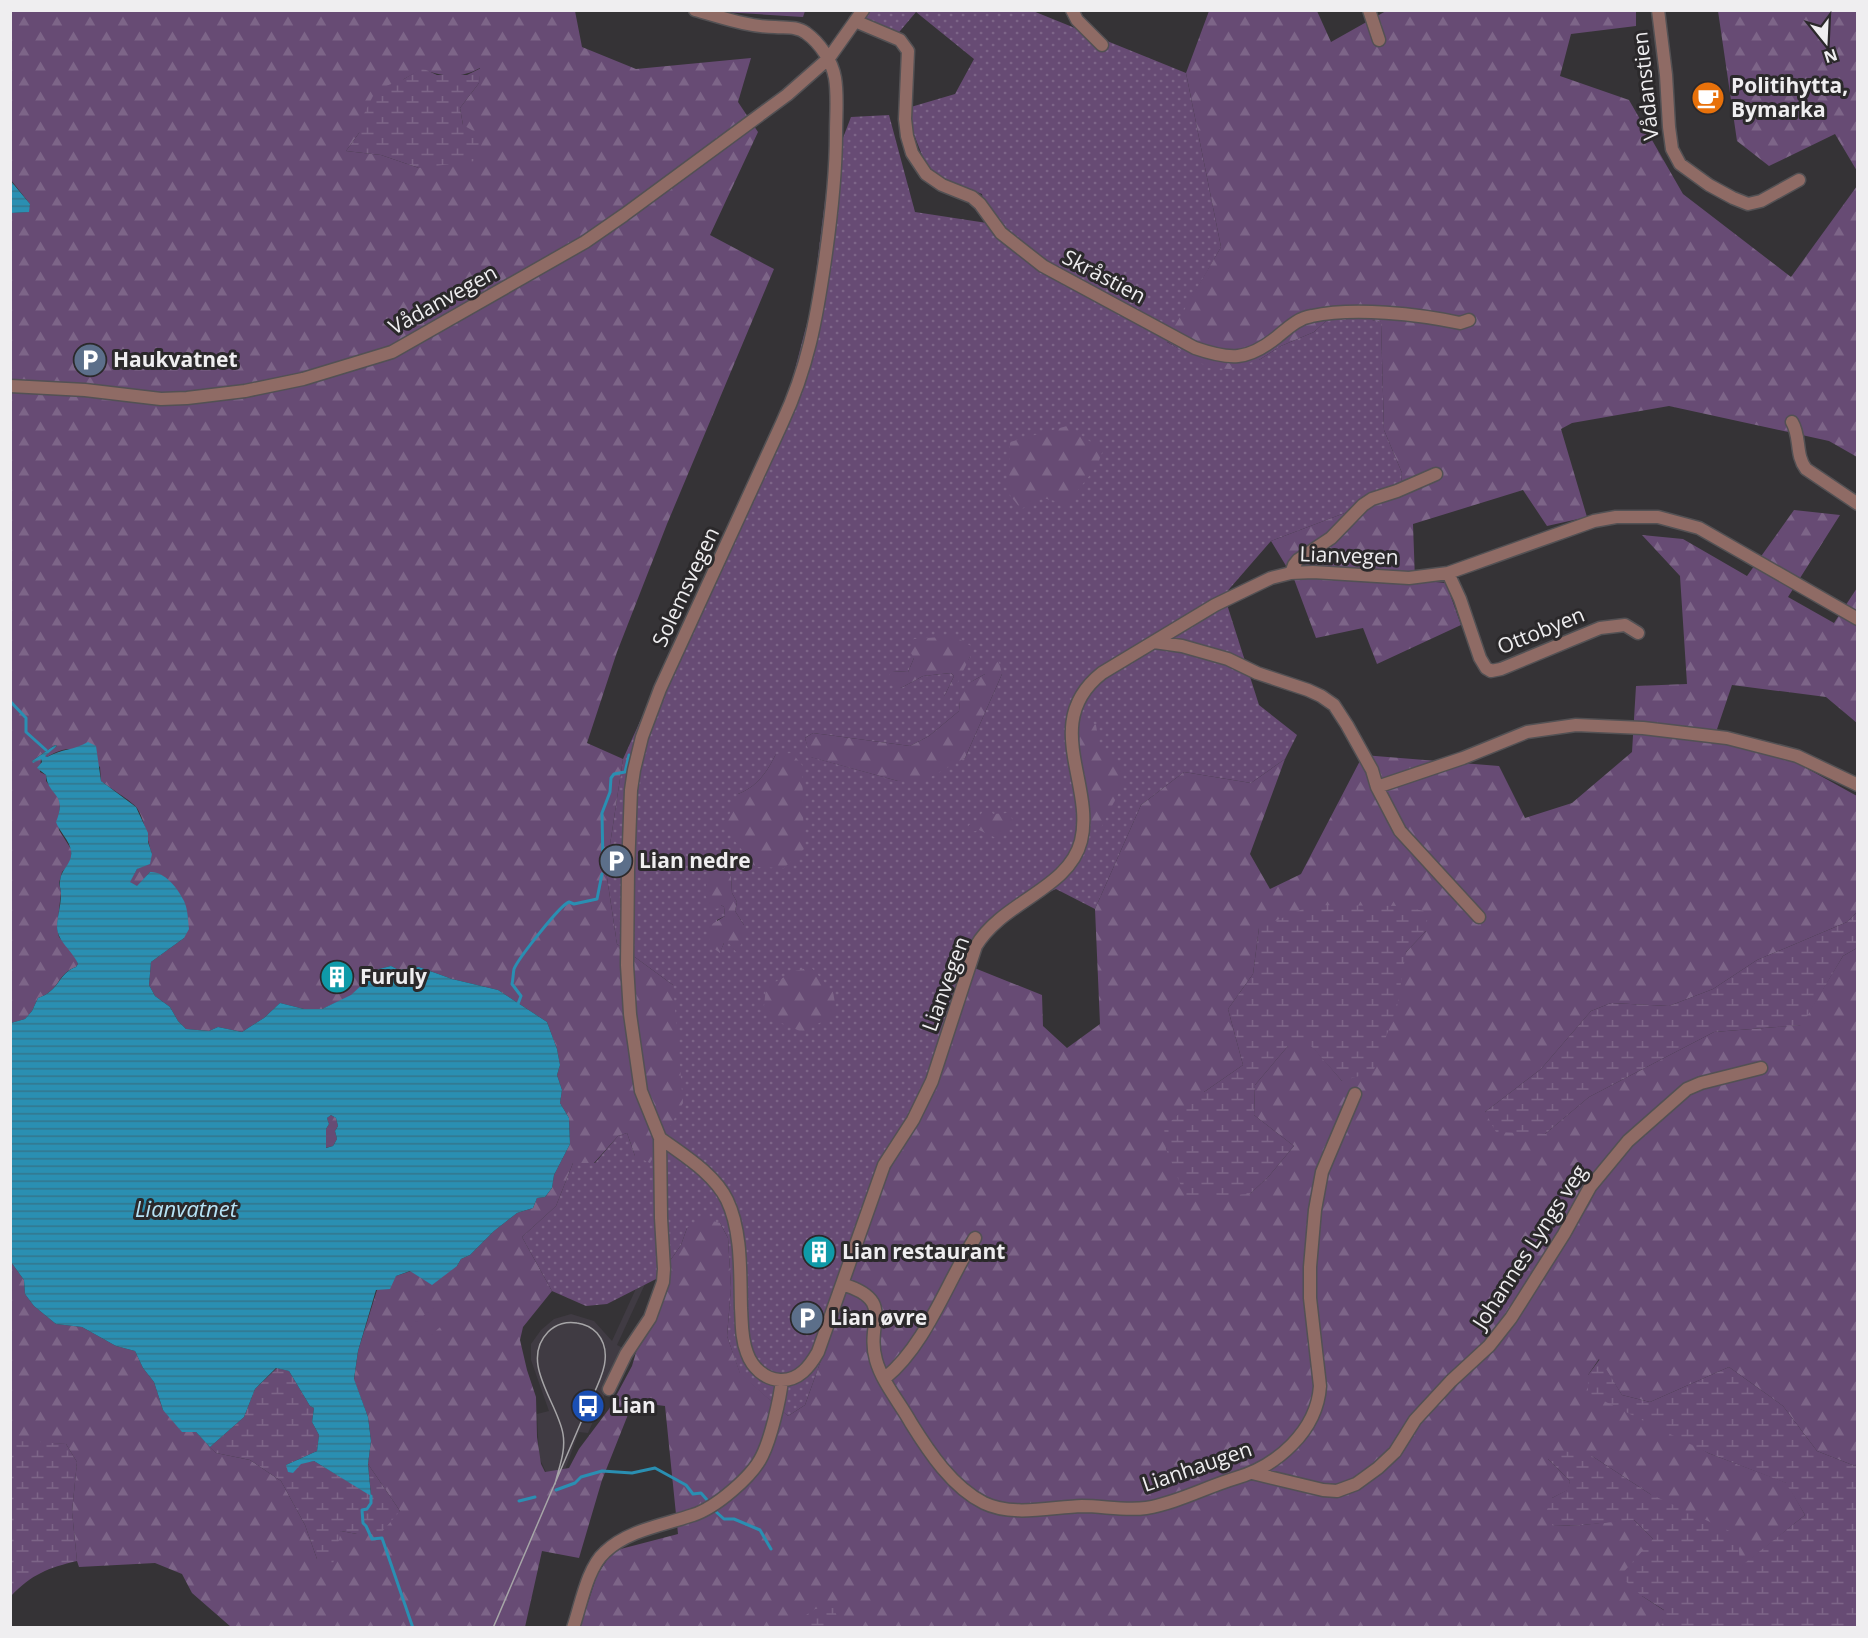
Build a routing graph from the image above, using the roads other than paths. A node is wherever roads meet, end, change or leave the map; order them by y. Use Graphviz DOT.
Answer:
graph roads {
  1 [pos="695,10"];
  2 [pos="863,10"];
  3 [pos="1072,10"];
  4 [pos="1369,10"];
  5 [pos="1658,10"];
  6 [pos="855,21"];
  7 [pos="1380,40"];
  8 [pos="1102,45"];
  9 [pos="829,58"];
  10 [pos="1799,180"];
  11 [pos="1470,320"];
  12 [pos="10,386"];
  13 [pos="1792,422"];
  14 [pos="1436,474"];
  15 [pos="1857,504"];
  16 [pos="1292,573"];
  17 [pos="1449,573"];
  18 [pos="1856,615"];
  19 [pos="1638,633"];
  20 [pos="1154,642"];
  21 [pos="1857,785"];
  22 [pos="1377,787"];
  23 [pos="1479,917"];
  24 [pos="1761,1068"];
  25 [pos="1355,1094"];
  26 [pos="660,1138"];
  27 [pos="975,1238"];
  28 [pos="843,1284"];
  29 [pos="885,1378"];
  30 [pos="782,1380"];
  31 [pos="609,1389"];
  32 [pos="1252,1473"];
  33 [pos="573,1628"];
  1 -- 9 [label="street"];
  2 -- 6 [label="street, Vådanvegen"];
  3 -- 8 [label="street"];
  4 -- 7 [label="street"];
  5 -- 10 [label="street, Vådanstien"];
  6 -- 9 [label="street, Vådanvegen"];
  6 -- 11 [label="street, Skråstien"];
  9 -- 12 [label="street, Vådanvegen"];
  9 -- 26 [label="street, Solemsvegen"];
  13 -- 15 [label="street"];
  14 -- 16 [label="street"];
  16 -- 17 [label="street, Lianvegen"];
  16 -- 20 [label="street, Lianvegen"];
  17 -- 18 [label="street, Lianvegen"];
  17 -- 19 [label="street, Ottobyen"];
  20 -- 22 [label="street"];
  20 -- 28 [label="street, Lianvegen"];
  21 -- 22 [label="street"];
  22 -- 23 [label="street"];
  24 -- 32 [label="street, Johannes Lyngs veg"];
  25 -- 32 [label="street, Lianhaugen"];
  26 -- 30 [label="street, Solemsvegen"];
  26 -- 31 [label="street, Solemsvegen"];
  27 -- 29 [label="street"];
  28 -- 29 [label="street, Lianhaugen"];
  28 -- 30 [label="street, Lianvegen"];
  29 -- 32 [label="street, Lianhaugen"];
  30 -- 33 [label="street"];
}
